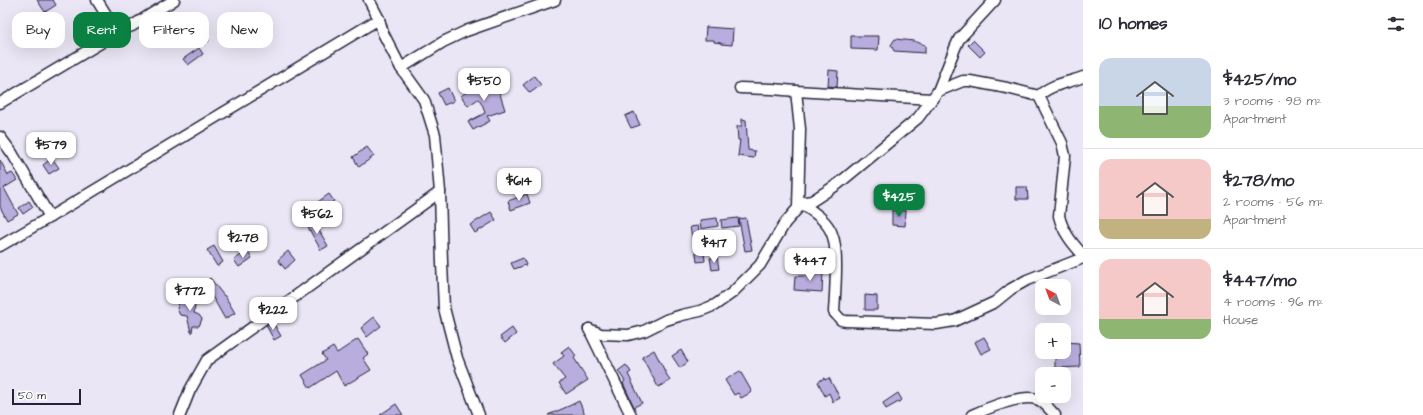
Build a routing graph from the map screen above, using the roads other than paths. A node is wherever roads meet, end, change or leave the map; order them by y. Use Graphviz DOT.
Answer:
graph roads {
  1 [pos="97,0"];
  2 [pos="174,0"];
  3 [pos="369,0"];
  4 [pos="555,0"];
  5 [pos="995,0"];
  6 [pos="104,12"];
  7 [pos="379,19"];
  8 [pos="131,26"];
  9 [pos="92,48"];
  10 [pos="401,68"];
  11 [pos="1083,77"];
  12 [pos="740,88"];
  13 [pos="796,91"];
  14 [pos="938,91"];
  15 [pos="1039,96"];
  16 [pos="932,99"];
  17 [pos="0,103"];
  18 [pos="0,137"];
  19 [pos="440,192"];
  20 [pos="800,203"];
  21 [pos="50,218"];
  22 [pos="0,246"];
  23 [pos="1083,255"];
  24 [pos="1083,258"];
  25 [pos="180,415"];
  26 [pos="479,415"];
  27 [pos="631,415"];
  28 [pos="972,415"];
  29 [pos="1055,415"];
  1 -- 6 [label="street"];
  2 -- 8 [label="street"];
  3 -- 7 [label="street"];
  4 -- 10 [label="street"];
  5 -- 14 [label="street"];
  7 -- 10 [label="street"];
  7 -- 21 [label="street"];
  9 -- 17 [label="street"];
  10 -- 19 [label="street"];
  11 -- 15 [label="street"];
  12 -- 13 [label="street"];
  13 -- 16 [label="street"];
  13 -- 20 [label="street"];
  14 -- 15 [label="street"];
  14 -- 16 [label="street"];
  15 -- 23 [label="street"];
  16 -- 20 [label="street"];
  18 -- 21 [label="street"];
  19 -- 25 [label="street"];
  19 -- 26 [label="street"];
  20 -- 24 [label="street"];
  20 -- 27 [label="street"];
  21 -- 22 [label="street"];
  28 -- 29 [label="street"];
}
